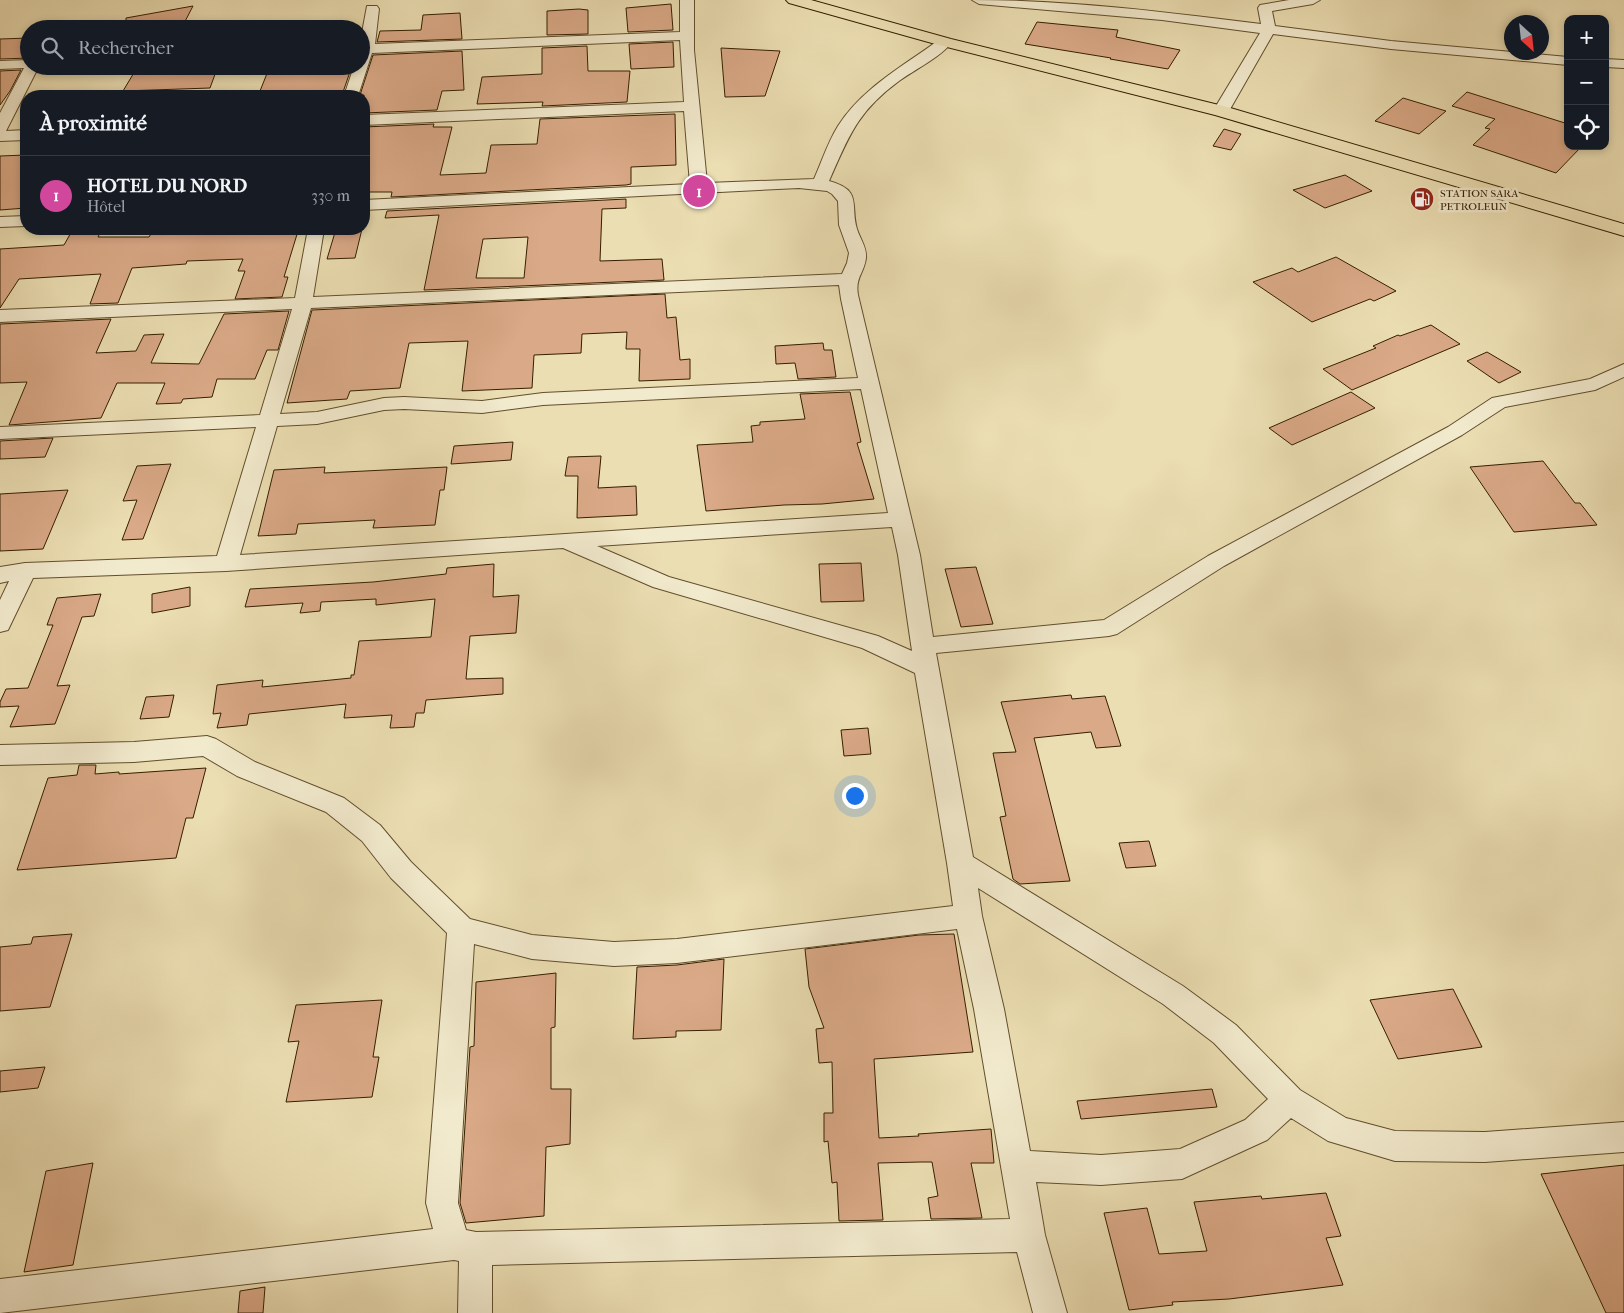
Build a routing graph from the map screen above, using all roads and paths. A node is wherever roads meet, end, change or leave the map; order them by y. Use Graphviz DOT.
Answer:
graph roads {
  1 [pos="687,0"];
  2 [pos="794,0"];
  3 [pos="979,0"];
  4 [pos="1313,0"];
  5 [pos="372,9"];
  6 [pos="370,20"];
  7 [pos="1269,29"];
  8 [pos="687,36"];
  9 [pos="945,42"];
  10 [pos="370,49"];
  11 [pos="1564,61"];
  12 [pos="1609,63"];
  13 [pos="20,64"];
  14 [pos="1624,64"];
  15 [pos="0,65"];
  16 [pos="27,75"];
  17 [pos="358,75"];
  18 [pos="353,90"];
  19 [pos="691,106"];
  20 [pos="1221,111"];
  21 [pos="370,120"];
  22 [pos="0,128"];
  23 [pos="20,135"];
  24 [pos="0,136"];
  25 [pos="820,183"];
  26 [pos="699,188"];
  27 [pos="370,205"];
  28 [pos="20,221"];
  29 [pos="0,222"];
  30 [pos="1624,230"];
  31 [pos="315,235"];
  32 [pos="849,279"];
  33 [pos="303,304"];
  34 [pos="0,316"];
  35 [pos="1624,370"];
  36 [pos="868,382"];
  37 [pos="269,421"];
  38 [pos="0,433"];
  39 [pos="901,519"];
  40 [pos="567,541"];
  41 [pos="226,563"];
  42 [pos="25,571"];
  43 [pos="0,575"];
  44 [pos="0,624"];
  45 [pos="925,657"];
  46 [pos="0,755"];
  47 [pos="961,863"];
  48 [pos="968,916"];
  49 [pos="461,929"];
  50 [pos="1289,1100"];
  51 [pos="1610,1138"];
  52 [pos="1624,1154"];
  53 [pos="1018,1166"];
  54 [pos="1029,1235"];
  55 [pos="465,1246"];
  56 [pos="0,1296"];
  57 [pos="475,1313"];
  58 [pos="1050,1313"];
  1 -- 8 [label="street"];
  2 -- 9 [label="highway"];
  3 -- 7 [label="street"];
  4 -- 7 [label="street"];
  5 -- 6 [label="street"];
  7 -- 11 [label="street"];
  7 -- 20 [label="street"];
  8 -- 10 [label="street"];
  8 -- 19 [label="street"];
  9 -- 20 [label="highway"];
  9 -- 25 [label="street"];
  12 -- 14 [label="street"];
  13 -- 15 [label="street"];
  16 -- 22 [label="street"];
  17 -- 18 [label="street"];
  19 -- 21 [label="street"];
  19 -- 26 [label="street"];
  20 -- 30 [label="highway"];
  23 -- 24 [label="street"];
  25 -- 26 [label="street"];
  25 -- 32 [label="street"];
  26 -- 27 [label="street"];
  28 -- 29 [label="street"];
  31 -- 33 [label="street"];
  32 -- 33 [label="street"];
  32 -- 36 [label="street"];
  33 -- 34 [label="street"];
  33 -- 37 [label="street"];
  35 -- 45 [label="street"];
  36 -- 37 [label="street"];
  36 -- 39 [label="street"];
  37 -- 38 [label="street"];
  37 -- 41 [label="street"];
  39 -- 40 [label="street"];
  39 -- 45 [label="street"];
  40 -- 41 [label="street"];
  40 -- 45 [label="street"];
  41 -- 42 [label="street"];
  42 -- 43 [label="street"];
  42 -- 44 [label="street"];
  45 -- 47 [label="street"];
  46 -- 49 [label="street"];
  47 -- 48 [label="street"];
  47 -- 50 [label="street"];
  48 -- 49 [label="street"];
  48 -- 53 [label="street"];
  49 -- 55 [label="street"];
  50 -- 51 [label="street"];
  50 -- 53 [label="street"];
  51 -- 52 [label="street"];
  53 -- 54 [label="street"];
  54 -- 55 [label="street"];
  54 -- 58 [label="street"];
  55 -- 56 [label="street"];
  55 -- 57 [label="street"];
}
